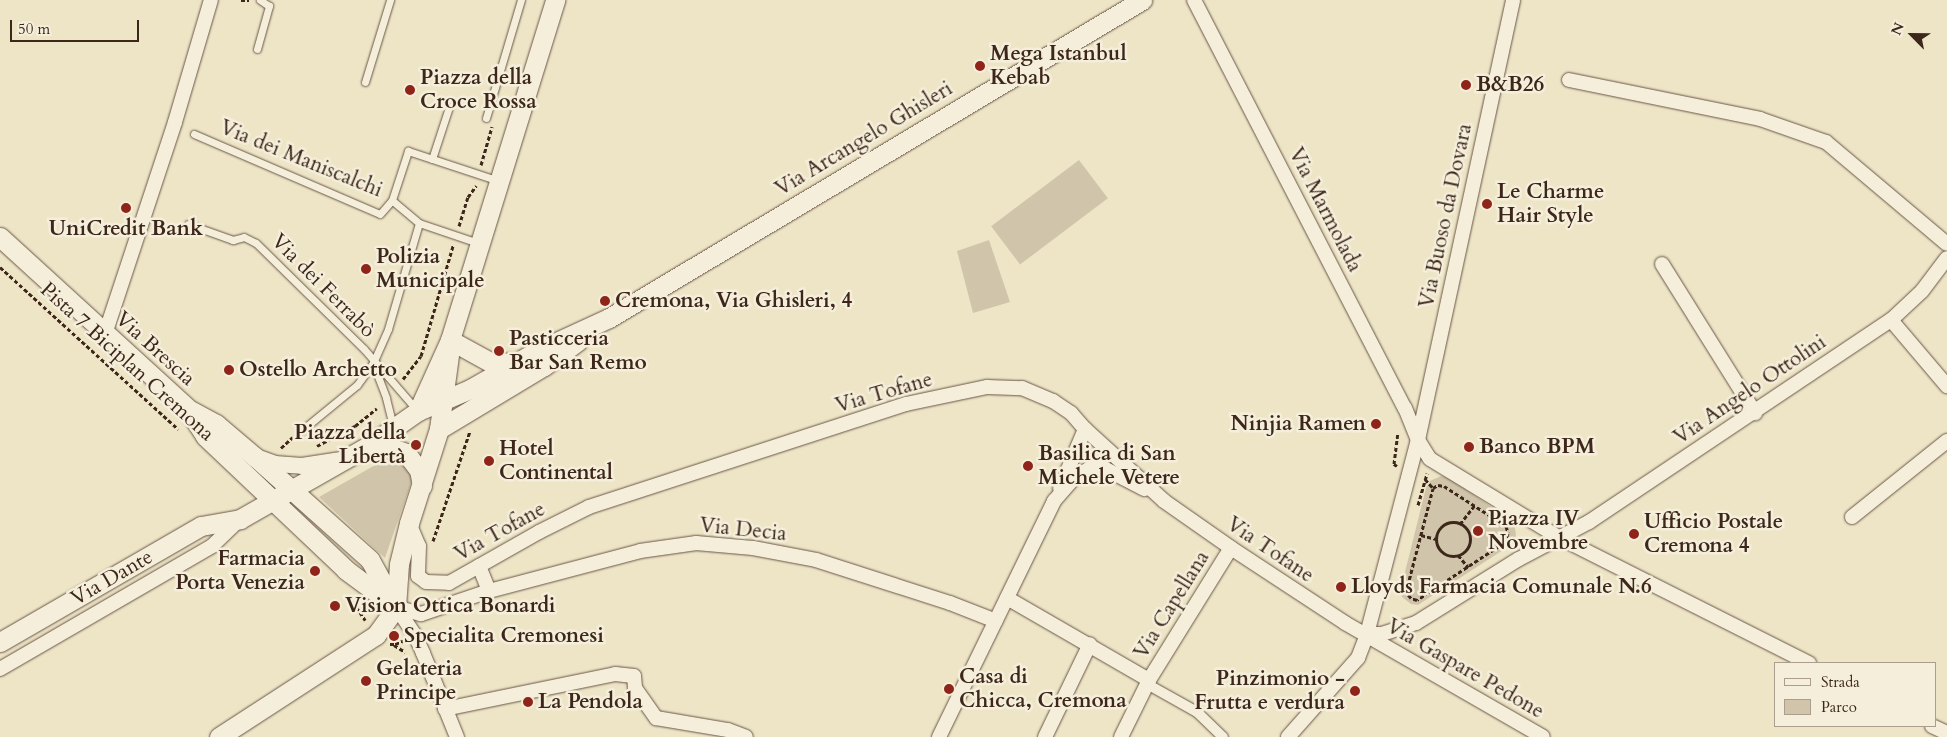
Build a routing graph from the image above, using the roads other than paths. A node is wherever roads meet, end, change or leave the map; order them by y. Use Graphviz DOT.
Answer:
graph roads {
  1 [pos="210,0"];
  2 [pos="260,0"];
  3 [pos="390,0"];
  4 [pos="521,0"];
  5 [pos="556,0"];
  6 [pos="1142,0"];
  7 [pos="1194,0"];
  8 [pos="1514,0"];
  9 [pos="257,50"];
  10 [pos="1569,80"];
  11 [pos="365,82"];
  12 [pos="449,106"];
  13 [pos="486,118"];
  14 [pos="194,134"];
  15 [pos="432,159"];
  16 [pos="500,181"];
  17 [pos="392,200"];
  18 [pos="419,223"];
  19 [pos="188,224"];
  20 [pos="0,237"];
  21 [pos="480,243"];
  22 [pos="1947,244"];
  23 [pos="1947,258"];
  24 [pos="1662,264"];
  25 [pos="609,318"];
  26 [pos="1891,320"];
  27 [pos="105,334"];
  28 [pos="450,340"];
  29 [pos="521,360"];
  30 [pos="373,363"];
  31 [pos="1947,386"];
  32 [pos="442,399"];
  33 [pos="187,408"];
  34 [pos="418,411"];
  35 [pos="1755,412"];
  36 [pos="393,428"];
  37 [pos="439,429"];
  38 [pos="1085,429"];
  39 [pos="302,430"];
  40 [pos="1418,440"];
  41 [pos="1947,441"];
  42 [pos="368,446"];
  43 [pos="256,457"];
  44 [pos="345,459"];
  45 [pos="422,486"];
  46 [pos="292,489"];
  47 [pos="272,500"];
  48 [pos="1054,501"];
  49 [pos="1164,501"];
  50 [pos="1852,517"];
  51 [pos="240,519"];
  52 [pos="409,523"];
  53 [pos="1560,538"];
  54 [pos="1231,548"];
  55 [pos="479,566"];
  56 [pos="489,591"];
  57 [pos="1007,598"];
  58 [pos="396,607"];
  59 [pos="996,622"];
  60 [pos="1367,634"];
  61 [pos="0,642"];
  62 [pos="1090,644"];
  63 [pos="1807,662"];
  64 [pos="0,669"];
  65 [pos="1148,682"];
  66 [pos="445,709"];
  67 [pos="1934,727"];
  68 [pos="1947,733"];
  69 [pos="219,737"];
  70 [pos="457,737"];
  71 [pos="746,737"];
  72 [pos="939,737"];
  73 [pos="1044,737"];
  74 [pos="1122,737"];
  75 [pos="1222,737"];
  76 [pos="1288,737"];
  77 [pos="1543,737"];
  1 -- 27 [label="street"];
  2 -- 9 [label="lane"];
  3 -- 11 [label="lane"];
  4 -- 13 [label="lane"];
  5 -- 16 [label="main road"];
  6 -- 25 [label="main road, Via Arcangelo Ghisleri"];
  7 -- 40 [label="street, Via Marmolada"];
  8 -- 40 [label="street, Via Buoso da Dovara"];
  10 -- 22 [label="street"];
  12 -- 15 [label="lane"];
  14 -- 17 [label="lane, Via dei Maniscalchi"];
  15 -- 16 [label="lane"];
  15 -- 17 [label="lane"];
  16 -- 21 [label="main road"];
  17 -- 18 [label="lane"];
  18 -- 21 [label="lane"];
  18 -- 30 [label="lane"];
  19 -- 30 [label="lane, Via dei Ferrabò"];
  20 -- 27 [label="main road, Via Brescia"];
  21 -- 28 [label="main road"];
  23 -- 26 [label="street, Via Angelo Ottolini"];
  24 -- 35 [label="street"];
  25 -- 29 [label="main road, Via Arcangelo Ghisleri"];
  25 -- 37 [label="main road, Via Arcangelo Ghisleri"];
  26 -- 31 [label="street"];
  26 -- 35 [label="street, Via Angelo Ottolini"];
  27 -- 33 [label="main road, Via Brescia"];
  28 -- 29 [label="main road, Via Arcangelo Ghisleri"];
  28 -- 32 [label="main road"];
  28 -- 34 [label="main road"];
  29 -- 32 [label="main road, Via Arcangelo Ghisleri"];
  30 -- 34 [label="lane, Via dei Ferrabò"];
  30 -- 36 [label="lane, Via dei Ferrabò"];
  30 -- 39 [label="lane"];
  32 -- 34 [label="main road, Via Arcangelo Ghisleri"];
  32 -- 37 [label="main road"];
  33 -- 43 [label="main road"];
  33 -- 47 [label="main road, Via Brescia"];
  34 -- 36 [label="main road"];
  35 -- 53 [label="street, Via Angelo Ottolini"];
  36 -- 42 [label="main road"];
  37 -- 45 [label="main road"];
  38 -- 48 [label="street"];
  38 -- 49 [label="street, Via Tofane"];
  38 -- 55 [label="street, Via Tofane"];
  40 -- 53 [label="street"];
  40 -- 60 [label="street"];
  41 -- 50 [label="street"];
  42 -- 44 [label="main road"];
  42 -- 45 [label="main road"];
  43 -- 44 [label="street"];
  43 -- 46 [label="main road"];
  44 -- 46 [label="main road"];
  45 -- 52 [label="main road"];
  46 -- 47 [label="main road"];
  46 -- 58 [label="main road"];
  47 -- 51 [label="main road, Via Dante"];
  47 -- 58 [label="main road"];
  48 -- 49 [label="street"];
  48 -- 57 [label="street"];
  49 -- 54 [label="street, Via Tofane"];
  51 -- 61 [label="main road, Via Dante"];
  51 -- 64 [label="street, Via Dante"];
  52 -- 55 [label="street, Via Tofane"];
  52 -- 58 [label="main road"];
  53 -- 60 [label="street"];
  53 -- 63 [label="street"];
  54 -- 60 [label="street, Via Tofane"];
  54 -- 65 [label="street, Via Capellana"];
  55 -- 56 [label="street"];
  56 -- 58 [label="street, Via Decia"];
  56 -- 59 [label="street, Via Decia"];
  57 -- 59 [label="street"];
  57 -- 62 [label="street"];
  58 -- 66 [label="street"];
  58 -- 69 [label="main road"];
  59 -- 72 [label="street"];
  60 -- 76 [label="street"];
  60 -- 77 [label="street, Via Gaspare Pedone"];
  62 -- 65 [label="street"];
  62 -- 73 [label="street"];
  65 -- 74 [label="street, Via Capellana"];
  65 -- 75 [label="street"];
  66 -- 70 [label="street"];
  66 -- 71 [label="street"];
  67 -- 68 [label="street"];
}
